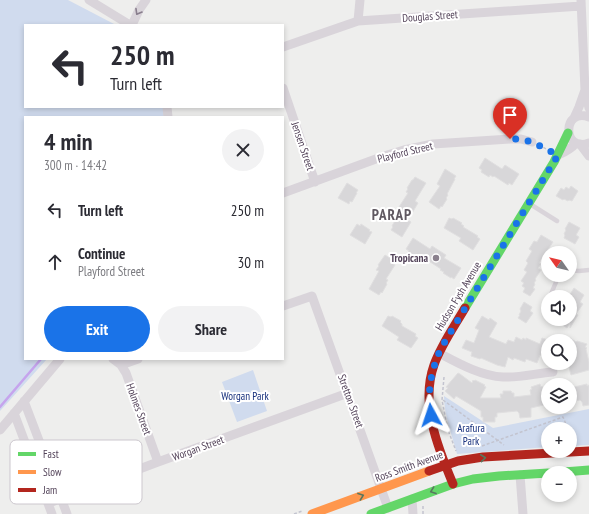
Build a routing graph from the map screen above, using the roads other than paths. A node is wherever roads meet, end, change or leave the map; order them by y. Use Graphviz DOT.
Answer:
graph roads {
  1 [pos="89,0"];
  2 [pos="146,0"];
  3 [pos="360,0"];
  4 [pos="581,3"];
  5 [pos="358,21"];
  6 [pos="129,24"];
  7 [pos="132,24"];
  8 [pos="284,47"];
  9 [pos="585,90"];
  10 [pos="284,91"];
  11 [pos="589,108"];
  12 [pos="589,117"];
  13 [pos="574,118"];
  14 [pos="568,133"];
  15 [pos="532,142"];
  16 [pos="582,143"];
  17 [pos="558,155"];
  18 [pos="589,156"];
  19 [pos="315,182"];
  20 [pos="284,193"];
  21 [pos="528,204"];
  22 [pos="557,222"];
  23 [pos="589,270"];
  24 [pos="577,271"];
  25 [pos="284,306"];
  26 [pos="439,353"];
  27 [pos="59,360"];
  28 [pos="114,360"];
  29 [pos="135,360"];
  30 [pos="121,365"];
  31 [pos="553,372"];
  32 [pos="348,393"];
  33 [pos="24,401"];
  34 [pos="14,414"];
  35 [pos="0,430"];
  36 [pos="24,440"];
  37 [pos="39,440"];
  38 [pos="589,450"];
  39 [pos="158,462"];
  40 [pos="521,465"];
  41 [pos="445,466"];
  42 [pos="142,468"];
  43 [pos="589,470"];
  44 [pos="541,471"];
  45 [pos="577,471"];
  46 [pos="453,484"];
  47 [pos="382,489"];
  48 [pos="411,489"];
  49 [pos="48,504"];
  50 [pos="63,504"];
  51 [pos="388,508"];
  52 [pos="52,514"];
  53 [pos="67,514"];
  54 [pos="312,514"];
  55 [pos="371,514"];
  56 [pos="413,514"];
  57 [pos="523,514"];
  1 -- 6 [label="street"];
  2 -- 7 [label="street, one-way"];
  3 -- 5 [label="street"];
  4 -- 5 [label="street, Douglas Street"];
  4 -- 9 [label="street"];
  5 -- 8 [label="street, Douglas Street"];
  9 -- 11 [label="street"];
  9 -- 13 [label="street"];
  10 -- 19 [label="street, Jensen Street"];
  12 -- 13 [label="street"];
  13 -- 14 [label="street"];
  14 -- 16 [label="street"];
  14 -- 17 [label="street, Hudson Fysh Avenue"];
  15 -- 19 [label="street, Playford Street"];
  16 -- 17 [label="street"];
  16 -- 18 [label="street"];
  17 -- 21 [label="street, Hudson Fysh Avenue"];
  19 -- 20 [label="street, Playford Street"];
  21 -- 22 [label="lane"];
  21 -- 26 [label="street, Hudson Fysh Avenue"];
  23 -- 24 [label="lane"];
  25 -- 32 [label="street, Stretton Street"];
  26 -- 31 [label="street"];
  26 -- 41 [label="street, Hudson Fysh Avenue"];
  27 -- 33 [label="street"];
  28 -- 30 [label="street, Holmes Street"];
  29 -- 30 [label="street"];
  30 -- 39 [label="street, Holmes Street"];
  32 -- 39 [label="street, Worgan Street"];
  32 -- 47 [label="street, Stretton Street"];
  33 -- 34 [label="street"];
  33 -- 37 [label="street"];
  34 -- 35 [label="street"];
  34 -- 36 [label="street"];
  38 -- 40 [label="street, Ross Smith Avenue"];
  39 -- 42 [label="street, Worgan Street"];
  41 -- 40 [label="street, Ross Smith Avenue, one-way"];
  40 -- 44 [label="street, Ross Smith Avenue"];
  40 -- 46 [label="street, Ross Smith Avenue"];
  40 -- 57 [label="street"];
  41 -- 46 [label="street, Hudson Fysh Avenue"];
  41 -- 48 [label="street, Ross Smith Avenue"];
  43 -- 45 [label="street, Ross Smith Avenue"];
  46 -- 48 [label="street, Ross Smith Avenue, one-way"];
  47 -- 48 [label="street, Ross Smith Avenue"];
  47 -- 51 [label="street, Stretton Street"];
  54 -- 47 [label="street, Ross Smith Avenue, one-way"];
  48 -- 51 [label="street, Ross Smith Avenue"];
  48 -- 56 [label="street"];
  49 -- 52 [label="street"];
  50 -- 53 [label="street"];
  51 -- 55 [label="street, Ross Smith Avenue"];
}
